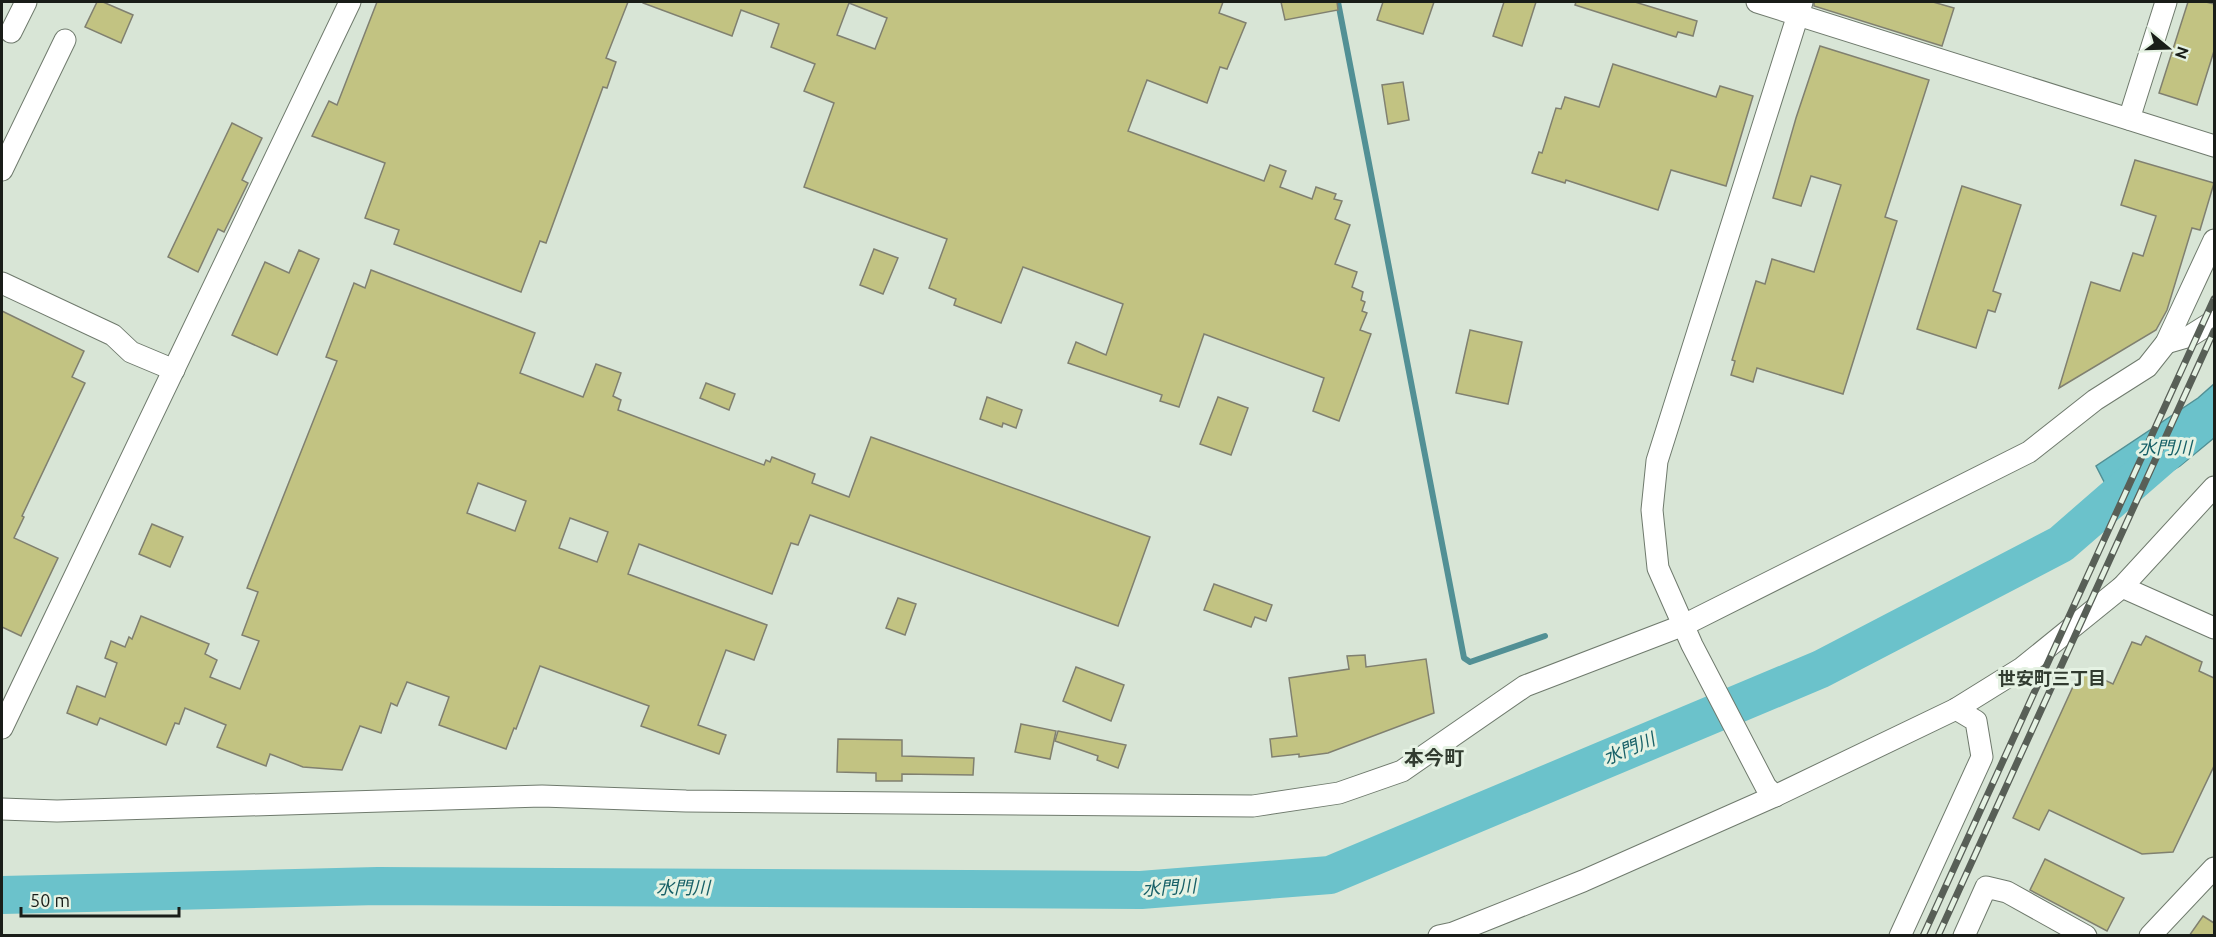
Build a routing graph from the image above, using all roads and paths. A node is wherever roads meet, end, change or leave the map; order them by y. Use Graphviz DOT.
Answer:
graph roads {
  1 [pos="26,2"];
  2 [pos="350,2"];
  3 [pos="1757,2"];
  4 [pos="2166,2"];
  5 [pos="1800,8"];
  6 [pos="11,32"];
  7 [pos="65,40"];
  8 [pos="2129,119"];
  9 [pos="2214,146"];
  10 [pos="2,170"];
  11 [pos="2214,240"];
  12 [pos="2,283"];
  13 [pos="2214,321"];
  14 [pos="2166,343"];
  15 [pos="174,370"];
  16 [pos="2214,487"];
  17 [pos="2122,587"];
  18 [pos="2214,628"];
  19 [pos="1688,635"];
  20 [pos="1956,709"];
  21 [pos="2,728"];
  22 [pos="1771,791"];
  23 [pos="2,809"];
  24 [pos="2214,868"];
  25 [pos="1438,936"];
  26 [pos="1900,936"];
  27 [pos="1964,936"];
  28 [pos="2086,936"];
  29 [pos="2150,936"];
  1 -- 6 [label="street"];
  2 -- 15 [label="street"];
  3 -- 5 [label="street"];
  4 -- 8 [label="street"];
  5 -- 8 [label="street"];
  5 -- 19 [label="street"];
  7 -- 10 [label="street"];
  8 -- 9 [label="street"];
  11 -- 14 [label="street"];
  12 -- 15 [label="street"];
  13 -- 14 [label="street"];
  14 -- 19 [label="street"];
  15 -- 21 [label="street"];
  16 -- 17 [label="street"];
  17 -- 18 [label="street"];
  17 -- 20 [label="street"];
  19 -- 22 [label="street"];
  19 -- 23 [label="street"];
  20 -- 22 [label="street"];
  20 -- 26 [label="street"];
  22 -- 25 [label="street"];
  24 -- 29 [label="street"];
  27 -- 28 [label="street"];
}
